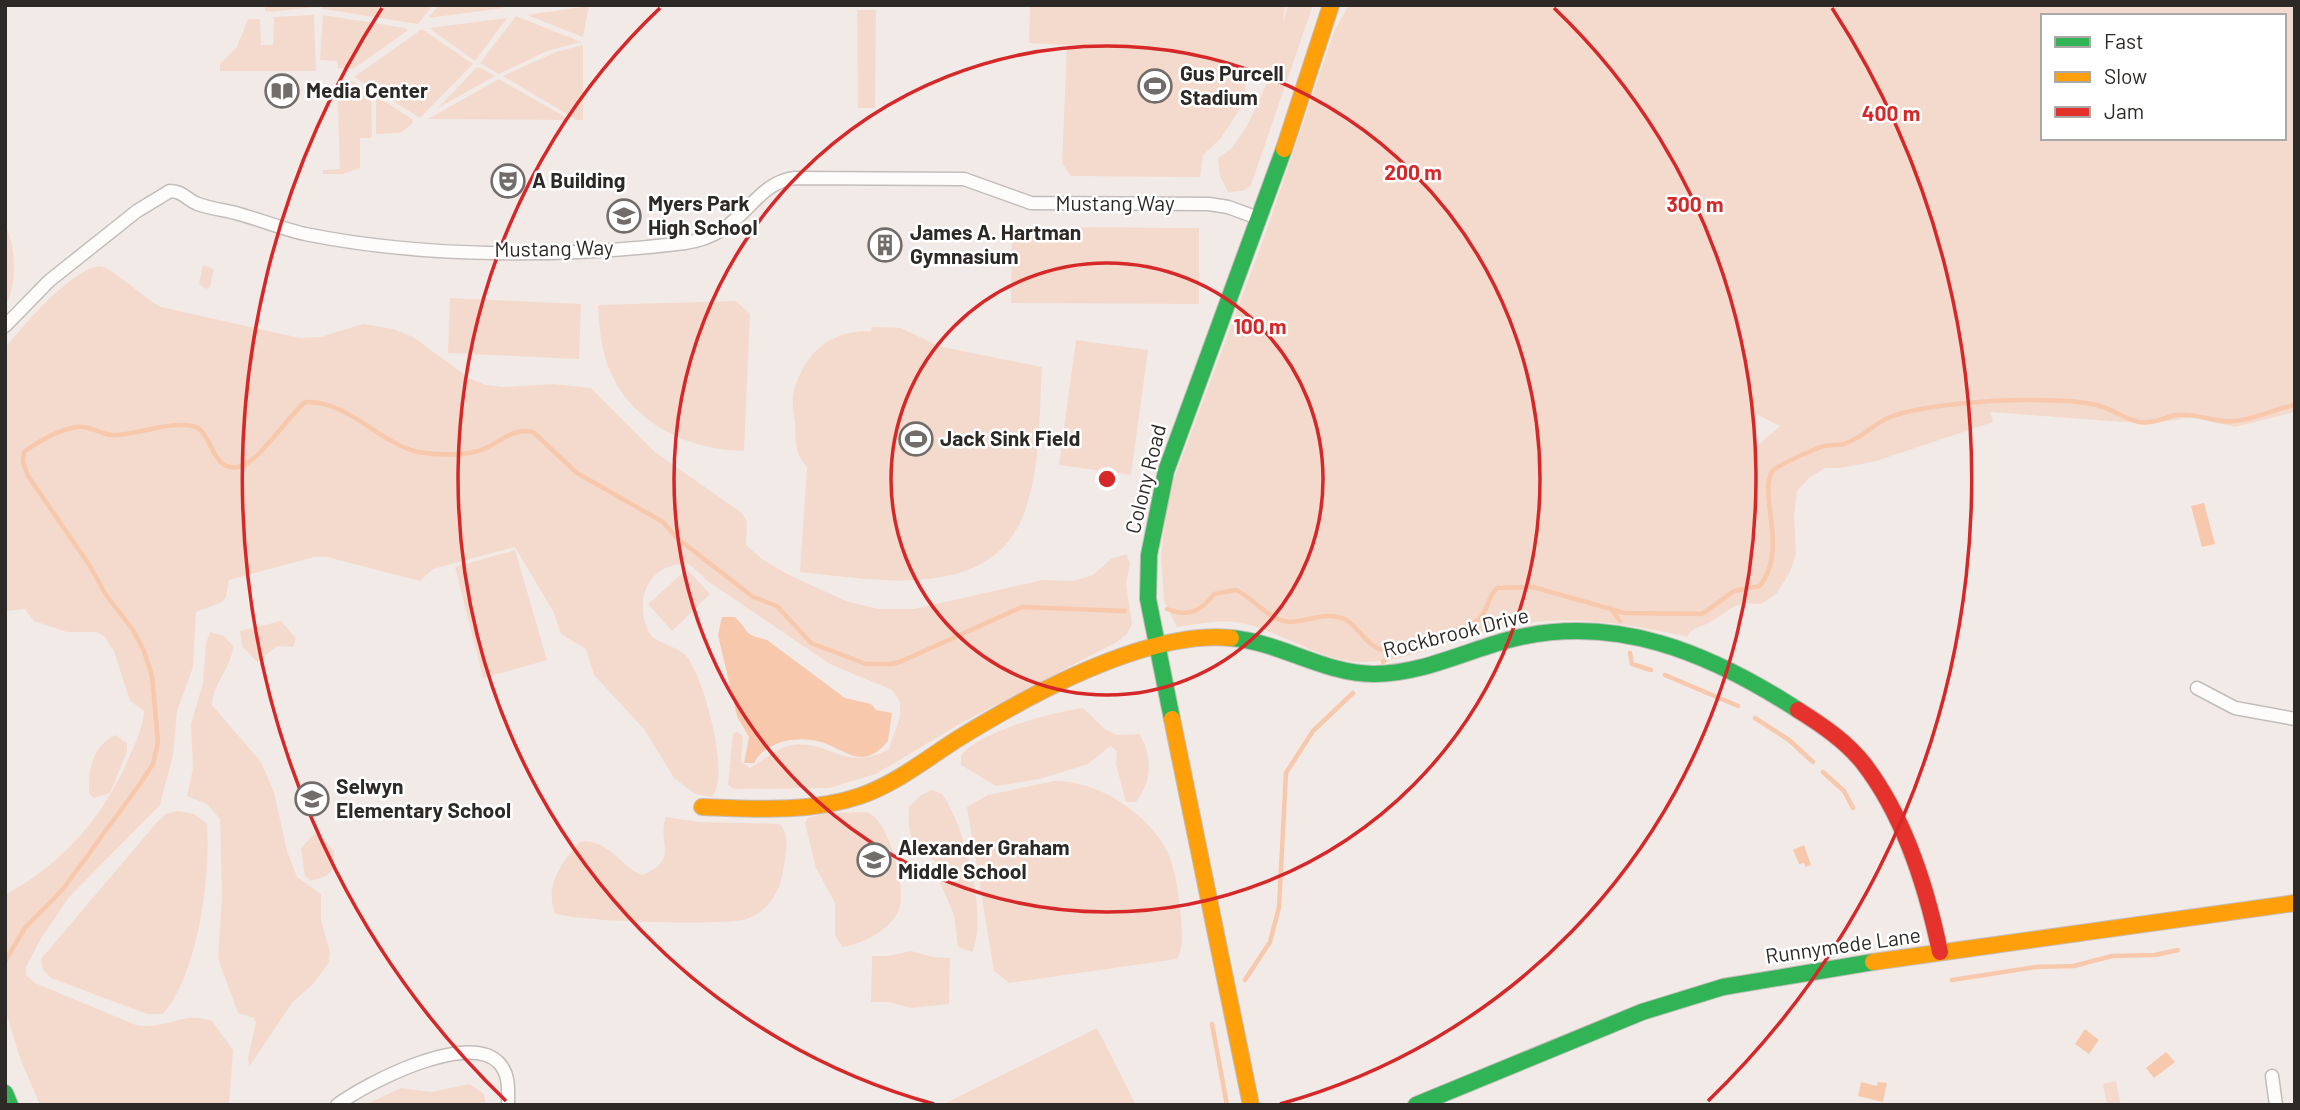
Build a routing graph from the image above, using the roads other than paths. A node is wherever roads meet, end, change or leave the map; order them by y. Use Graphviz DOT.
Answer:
graph roads {
  1 [pos="1331,5"];
  2 [pos="1258,218"];
  3 [pos="5,326"];
  4 [pos="1158,646"];
  5 [pos="2197,688"];
  6 [pos="2295,719"];
  7 [pos="702,807"];
  8 [pos="2295,903"];
  9 [pos="1940,952"];
  10 [pos="2272,1076"];
  11 [pos="5,1093"];
  12 [pos="10,1105"];
  13 [pos="337,1105"];
  14 [pos="508,1105"];
  15 [pos="1251,1105"];
  16 [pos="1416,1105"];
  17 [pos="2276,1105"];
  1 -- 2 [label="street, Colony Road"];
  2 -- 3 [label="street, Mustang Way"];
  2 -- 4 [label="street, Colony Road"];
  4 -- 7 [label="street, Rockbrook Drive"];
  4 -- 9 [label="street, Rockbrook Drive"];
  4 -- 15 [label="street, Colony Road"];
  5 -- 6 [label="street"];
  8 -- 9 [label="street, Runnymede Lane"];
  9 -- 16 [label="street, Runnymede Lane"];
  10 -- 17 [label="street"];
  11 -- 12 [label="street"];
  13 -- 14 [label="street"];
}
